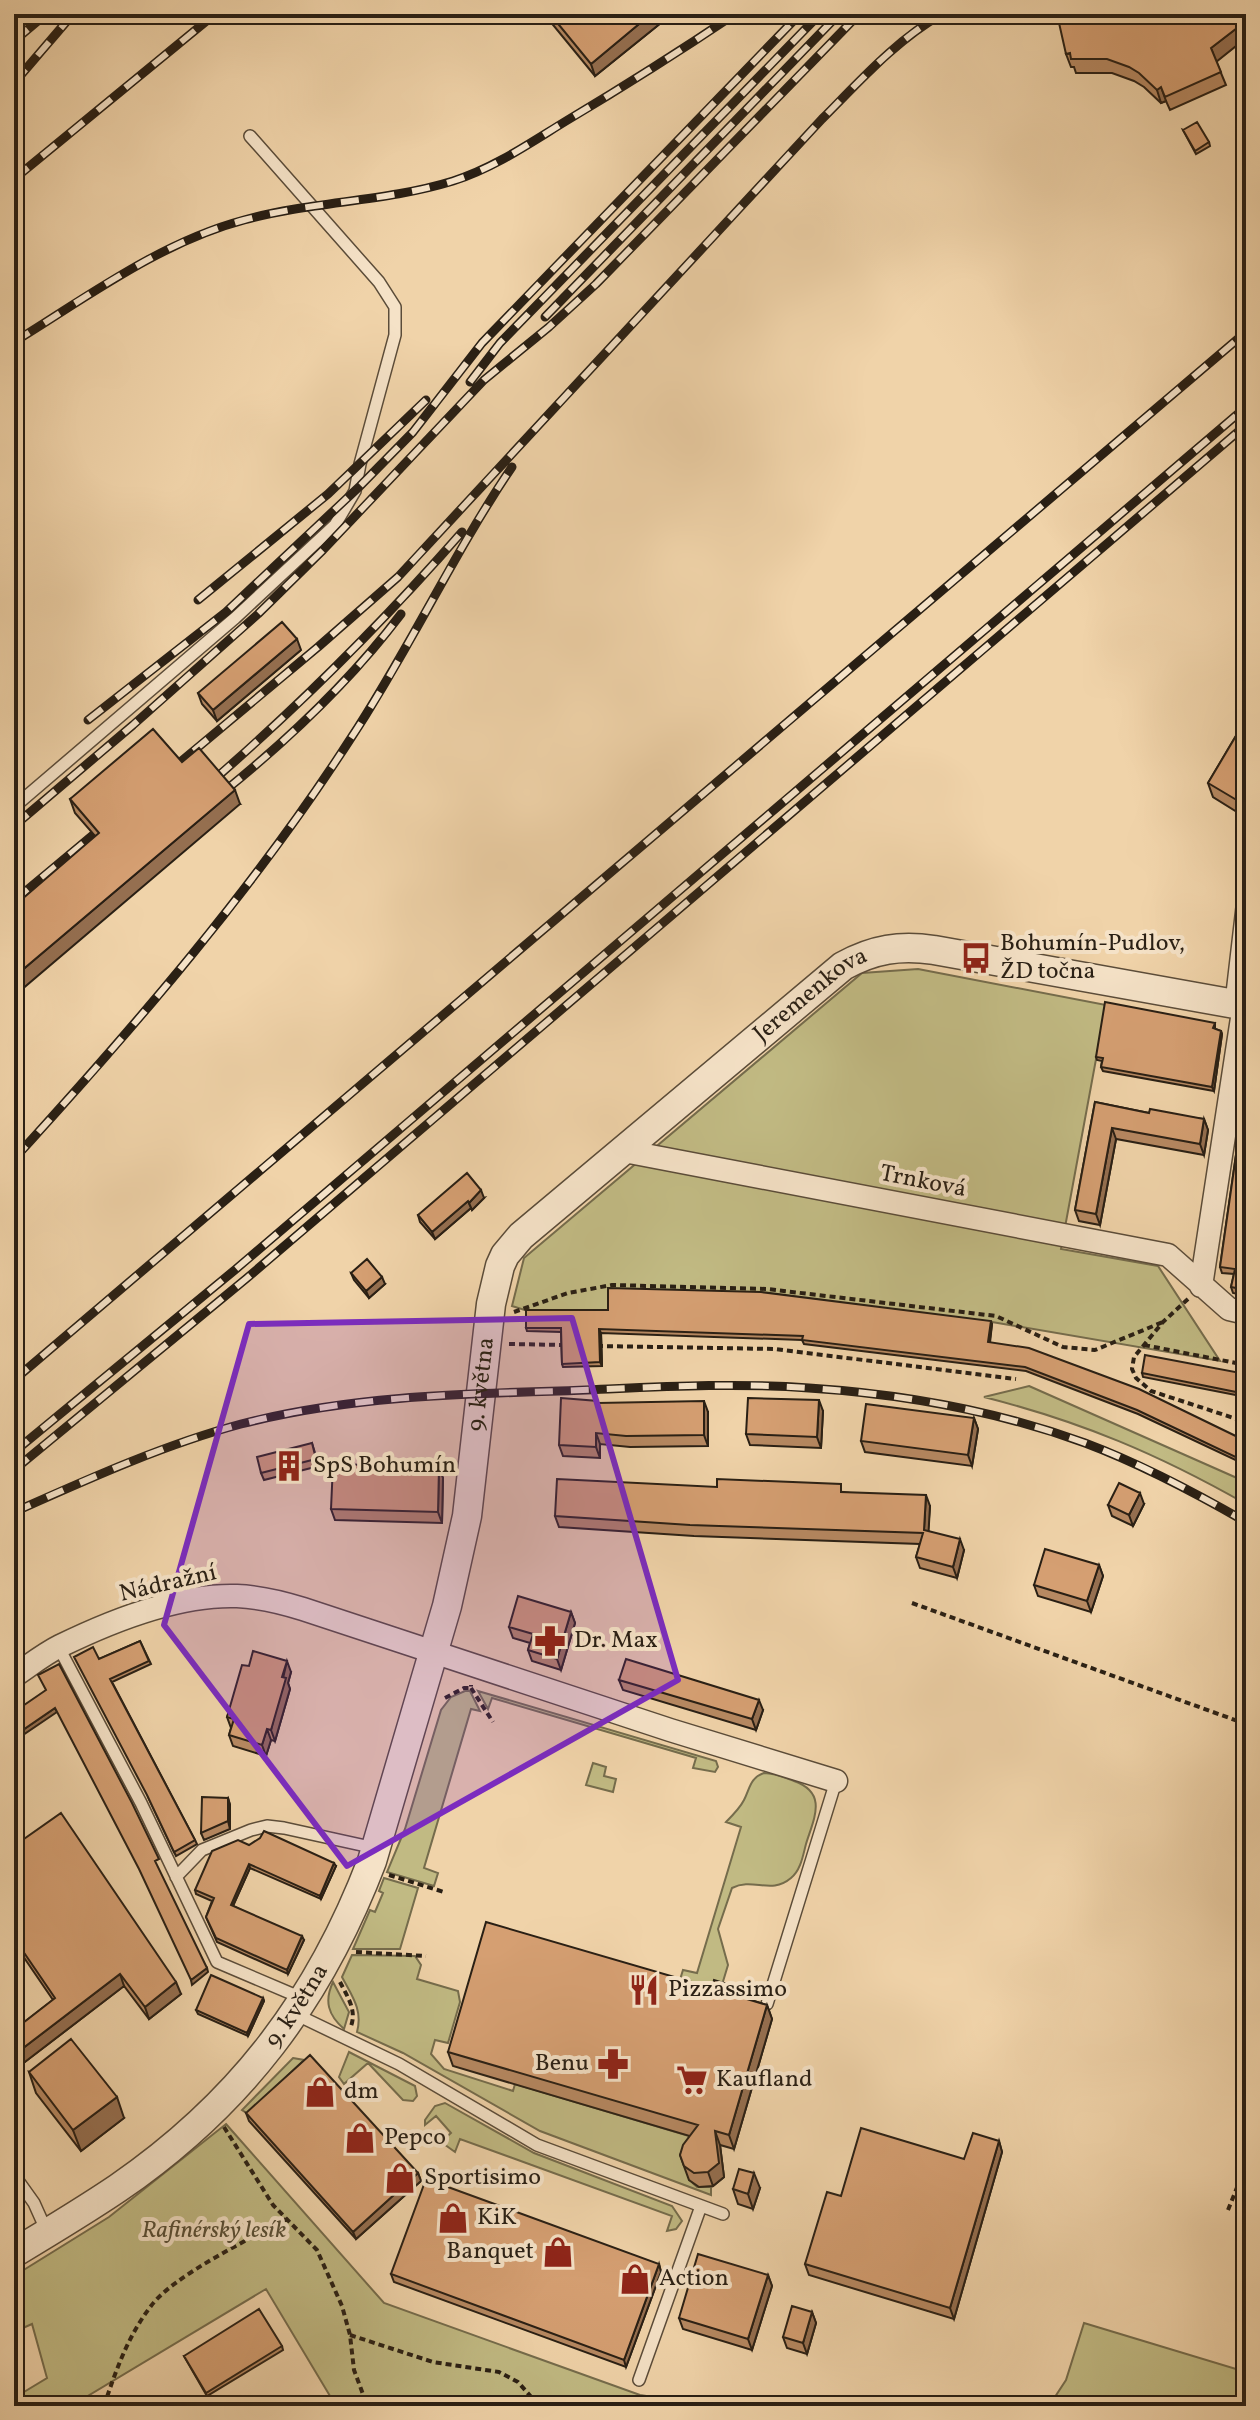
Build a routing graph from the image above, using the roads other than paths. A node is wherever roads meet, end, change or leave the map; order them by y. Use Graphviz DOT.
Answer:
graph roads {
  1 [pos="250,136"];
  2 [pos="14,807"];
  3 [pos="1246,873"];
  4 [pos="1240,1005"];
  5 [pos="624,1151"];
  6 [pos="1201,1286"];
  7 [pos="1246,1313"];
  8 [pos="489,1323"];
  9 [pos="58,1646"];
  10 [pos="434,1652"];
  11 [pos="14,1676"];
  12 [pos="836,1781"];
  13 [pos="379,1861"];
  14 [pos="176,1877"];
  15 [pos="767,2004"];
  16 [pos="300,2007"];
  17 [pos="14,2175"];
  18 [pos="701,2206"];
  19 [pos="723,2214"];
  20 [pos="48,2232"];
  21 [pos="14,2253"];
  22 [pos="639,2380"];
  1 -- 2 [label="lane"];
  3 -- 4 [label="lane"];
  4 -- 5 [label="street, Jeremenkova"];
  4 -- 6 [label="street"];
  5 -- 6 [label="street, Trnková"];
  5 -- 8 [label="street, Jeremenkova"];
  6 -- 7 [label="street, Trnková"];
  8 -- 10 [label="street, 9. května"];
  9 -- 10 [label="street, Nádražní"];
  9 -- 11 [label="street, Nádražní"];
  9 -- 14 [label="lane"];
  10 -- 12 [label="street"];
  10 -- 13 [label="street, 9. května"];
  12 -- 15 [label="lane"];
  13 -- 14 [label="lane"];
  13 -- 16 [label="street, 9. května"];
  14 -- 16 [label="lane"];
  16 -- 18 [label="lane"];
  16 -- 20 [label="street, 9. května"];
  17 -- 20 [label="lane"];
  18 -- 19 [label="lane"];
  18 -- 22 [label="lane"];
  20 -- 21 [label="street, 9. května"];
}
